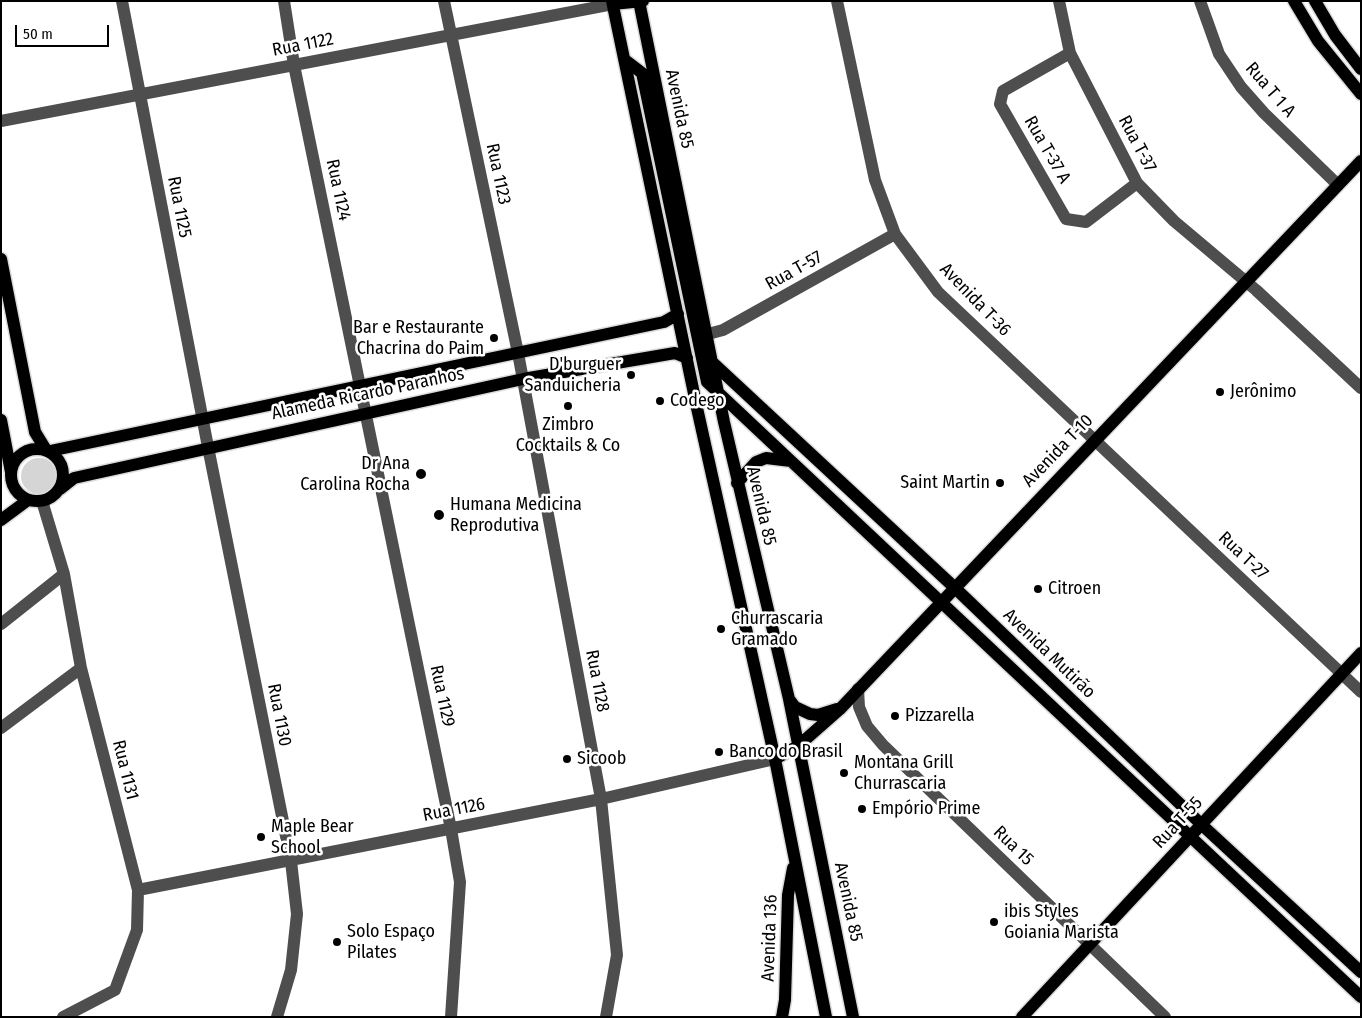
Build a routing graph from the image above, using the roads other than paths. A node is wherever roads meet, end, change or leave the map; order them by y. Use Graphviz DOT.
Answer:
graph roads {
  1 [pos="122,1"];
  2 [pos="284,1"];
  3 [pos="444,1"];
  4 [pos="837,1"];
  5 [pos="1059,1"];
  6 [pos="1200,1"];
  7 [pos="1294,1"];
  8 [pos="1315,1"];
  9 [pos="613,2"];
  10 [pos="640,2"];
  11 [pos="451,34"];
  12 [pos="1070,53"];
  13 [pos="625,60"];
  14 [pos="294,65"];
  15 [pos="1361,69"];
  16 [pos="1361,94"];
  17 [pos="139,96"];
  18 [pos="1,121"];
  19 [pos="1361,161"];
  20 [pos="1137,183"];
  21 [pos="1338,185"];
  22 [pos="895,234"];
  23 [pos="1,259"];
  24 [pos="1251,286"];
  25 [pos="678,314"];
  26 [pos="708,334"];
  27 [pos="518,353"];
  28 [pos="687,358"];
  29 [pos="714,363"];
  30 [pos="523,379"];
  31 [pos="360,385"];
  32 [pos="1361,388"];
  33 [pos="719,394"];
  34 [pos="366,412"];
  35 [pos="202,419"];
  36 [pos="1,420"];
  37 [pos="1097,443"];
  38 [pos="208,447"];
  39 [pos="48,451"];
  40 [pos="791,462"];
  41 [pos="8,475"];
  42 [pos="737,483"];
  43 [pos="60,489"];
  44 [pos="28,500"];
  45 [pos="42,501"];
  46 [pos="1,520"];
  47 [pos="64,574"];
  48 [pos="954,587"];
  49 [pos="940,602"];
  50 [pos="1,624"];
  51 [pos="1361,653"];
  52 [pos="81,668"];
  53 [pos="1342,673"];
  54 [pos="858,689"];
  55 [pos="1361,692"];
  56 [pos="789,699"];
  57 [pos="840,709"];
  58 [pos="1,728"];
  59 [pos="798,746"];
  60 [pos="775,759"];
  61 [pos="602,799"];
  62 [pos="1202,824"];
  63 [pos="451,829"];
  64 [pos="1190,836"];
  65 [pos="291,861"];
  66 [pos="795,861"];
  67 [pos="138,890"];
  68 [pos="1089,944"];
  69 [pos="1361,972"];
  70 [pos="1361,997"];
  71 [pos="63,1017"];
  72 [pos="277,1017"];
  73 [pos="451,1017"];
  74 [pos="606,1017"];
  75 [pos="782,1017"];
  76 [pos="826,1017"];
  77 [pos="853,1017"];
  78 [pos="1022,1017"];
  79 [pos="1165,1017"];
  1 -- 17 [label="street, Rua 1125"];
  2 -- 14 [label="street, Rua 1124"];
  3 -- 11 [label="street, Rua 1123"];
  4 -- 22 [label="street, Avenida T-36"];
  5 -- 12 [label="street, Rua T-37"];
  6 -- 21 [label="street, Rua T 1 A"];
  7 -- 16 [label="main road"];
  8 -- 15 [label="main road"];
  9 -- 10 [label="main road"];
  9 -- 11 [label="street, Rua 1122"];
  9 -- 13 [label="main road"];
  10 -- 26 [label="main road, Avenida 85"];
  11 -- 14 [label="street, Rua 1122"];
  11 -- 27 [label="street, Rua 1123"];
  12 -- 20 [label="street, Rua T-37"];
  12 -- 20 [label="street, Rua T-37 A"];
  13 -- 25 [label="main road"];
  13 -- 33 [label="main road"];
  14 -- 17 [label="street, Rua 1122"];
  14 -- 31 [label="street, Rua 1124"];
  17 -- 18 [label="street, Rua 1122"];
  17 -- 35 [label="street, Rua 1125"];
  19 -- 21 [label="main road, Avenida T-10"];
  20 -- 24 [label="street, Rua T-37"];
  21 -- 24 [label="main road, Avenida T-10"];
  22 -- 26 [label="street, Rua T-57"];
  22 -- 37 [label="street, Avenida T-36"];
  23 -- 39 [label="main road"];
  24 -- 32 [label="street, Rua T-37"];
  24 -- 37 [label="main road, Avenida T-10"];
  25 -- 27 [label="main road, Alameda Ricardo Paranhos"];
  25 -- 28 [label="main road"];
  26 -- 29 [label="main road, Avenida 85"];
  27 -- 30 [label="street, Rua 1128"];
  27 -- 31 [label="main road, Alameda Ricardo Paranhos"];
  28 -- 30 [label="main road, Alameda Ricardo Paranhos"];
  28 -- 60 [label="main road"];
  29 -- 33 [label="main road, Avenida 85"];
  29 -- 48 [label="main road, Avenida Mutirão"];
  30 -- 34 [label="main road, Alameda Ricardo Paranhos"];
  30 -- 61 [label="street, Rua 1128"];
  31 -- 34 [label="street, Rua 1129"];
  31 -- 35 [label="main road, Alameda Ricardo Paranhos"];
  33 -- 40 [label="main road, Avenida Mutirão"];
  33 -- 42 [label="main road, Avenida 85"];
  34 -- 38 [label="main road, Alameda Ricardo Paranhos"];
  34 -- 63 [label="street, Rua 1129"];
  35 -- 38 [label="street, Rua 1130"];
  35 -- 39 [label="main road, Alameda Ricardo Paranhos"];
  36 -- 41 [label="main road"];
  37 -- 48 [label="main road, Avenida T-10"];
  37 -- 53 [label="street, Rua T-27"];
  38 -- 43 [label="main road, Alameda Ricardo Paranhos"];
  38 -- 65 [label="street, Rua 1130"];
  39 -- 41 [label="main road"];
  39 -- 43 [label="main road"];
  40 -- 42 [label="main road"];
  40 -- 49 [label="main road, Avenida Mutirão"];
  41 -- 44 [label="main road"];
  42 -- 56 [label="main road, Avenida 85"];
  43 -- 45 [label="main road"];
  44 -- 45 [label="main road"];
  44 -- 46 [label="main road"];
  45 -- 47 [label="street, Rua 1131"];
  47 -- 50 [label="street"];
  47 -- 52 [label="street, Rua 1131"];
  48 -- 49 [label="main road, Avenida T-10"];
  48 -- 62 [label="main road, Avenida Mutirão"];
  49 -- 54 [label="main road, Avenida T-10"];
  49 -- 64 [label="main road, Avenida Mutirão"];
  51 -- 53 [label="main road, Rua T-55"];
  52 -- 58 [label="street"];
  52 -- 67 [label="street, Rua 1131"];
  53 -- 55 [label="street, Rua T-27"];
  53 -- 62 [label="main road, Rua T-55"];
  54 -- 57 [label="main road, Avenida T-10"];
  54 -- 68 [label="street, Rua 15"];
  56 -- 57 [label="main road"];
  56 -- 59 [label="main road, Avenida 85"];
  57 -- 59 [label="main road, Avenida T-10"];
  59 -- 60 [label="main road, Avenida T-10"];
  59 -- 77 [label="main road, Avenida 85"];
  60 -- 61 [label="street, Rua 1126"];
  60 -- 66 [label="main road"];
  61 -- 63 [label="street, Rua 1126"];
  61 -- 74 [label="street, Rua 1128"];
  62 -- 64 [label="main road, Rua T-55"];
  62 -- 69 [label="main road, Avenida Mutirão"];
  63 -- 65 [label="street, Rua 1126"];
  63 -- 73 [label="street, Rua 1129"];
  64 -- 68 [label="main road, Rua T-55"];
  64 -- 70 [label="main road, Avenida Mutirão"];
  65 -- 67 [label="street, Rua 1126"];
  65 -- 72 [label="street, Rua 1130"];
  66 -- 75 [label="main road, Avenida 136"];
  66 -- 76 [label="main road"];
  67 -- 71 [label="street, Rua 1131"];
  68 -- 78 [label="main road, Rua T-55"];
  68 -- 79 [label="street, Rua 15"];
}
